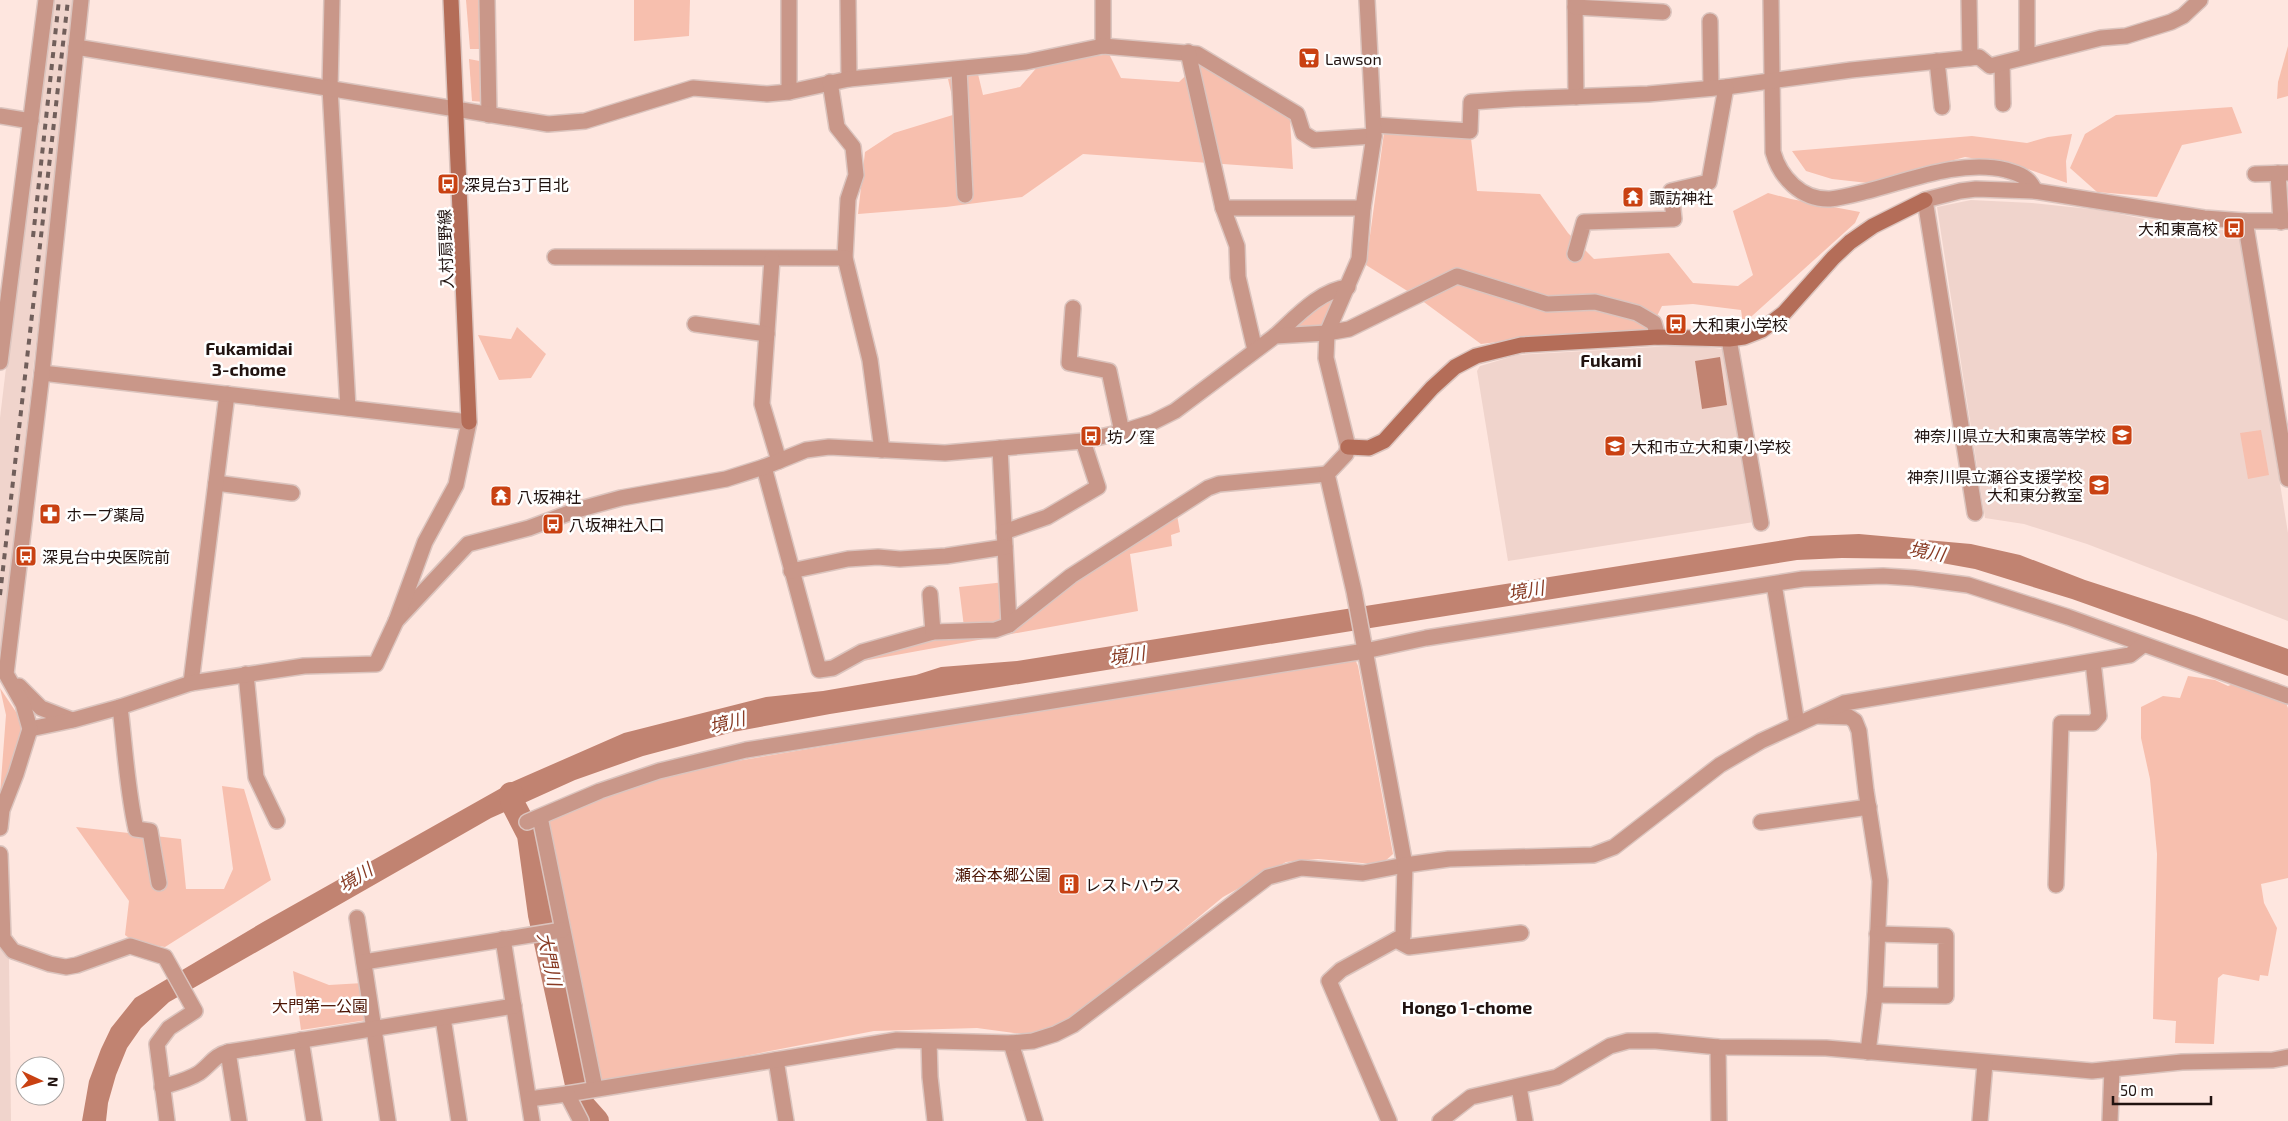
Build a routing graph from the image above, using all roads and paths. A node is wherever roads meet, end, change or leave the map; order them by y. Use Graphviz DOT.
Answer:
graph roads {
  1 [pos="46,0"];
  2 [pos="81,0"];
  3 [pos="332,0"];
  4 [pos="451,0"];
  5 [pos="487,0"];
  6 [pos="789,0"];
  7 [pos="848,0"];
  8 [pos="1102,0"];
  9 [pos="1367,0"];
  10 [pos="1771,0"];
  11 [pos="1969,0"];
  12 [pos="2027,0"];
  13 [pos="2200,0"];
  14 [pos="1575,3"];
  15 [pos="1663,12"];
  16 [pos="1710,21"];
  17 [pos="1103,46"];
  18 [pos="76,48"];
  19 [pos="1188,52"];
  20 [pos="2027,56"];
  21 [pos="1970,58"];
  22 [pos="1937,62"];
  23 [pos="2002,64"];
  24 [pos="959,69"];
  25 [pos="849,79"];
  26 [pos="1772,80"];
  27 [pos="830,82"];
  28 [pos="330,88"];
  29 [pos="1719,88"];
  30 [pos="789,92"];
  31 [pos="1576,97"];
  32 [pos="2003,104"];
  33 [pos="456,108"];
  34 [pos="1942,108"];
  35 [pos="489,115"];
  36 [pos="0,116"];
  37 [pos="31,120"];
  38 [pos="1374,131"];
  39 [pos="2283,173"];
  40 [pos="2255,174"];
  41 [pos="2035,191"];
  42 [pos="964,195"];
  43 [pos="1925,200"];
  44 [pos="1223,208"];
  45 [pos="1363,208"];
  46 [pos="2245,222"];
  47 [pos="2285,222"];
  48 [pos="1575,254"];
  49 [pos="555,257"];
  50 [pos="845,258"];
  51 [pos="772,259"];
  52 [pos="6,267"];
  53 [pos="1348,287"];
  54 [pos="1073,308"];
  55 [pos="3,315"];
  56 [pos="695,324"];
  57 [pos="767,334"];
  58 [pos="1327,334"];
  59 [pos="1275,336"];
  60 [pos="1658,337"];
  61 [pos="1729,339"];
  62 [pos="1255,350"];
  63 [pos="0,362"];
  64 [pos="42,373"];
  65 [pos="227,394"];
  66 [pos="348,408"];
  67 [pos="469,422"];
  68 [pos="1122,432"];
  69 [pos="1083,441"];
  70 [pos="1348,447"];
  71 [pos="1000,448"];
  72 [pos="882,450"];
  73 [pos="779,461"];
  74 [pos="764,468"];
  75 [pos="1327,474"];
  76 [pos="2288,479"];
  77 [pos="216,483"];
  78 [pos="292,493"];
  79 [pos="1975,513"];
  80 [pos="1761,523"];
  81 [pos="1005,540"];
  82 [pos="791,571"];
  83 [pos="1774,584"];
  84 [pos="930,594"];
  85 [pos="396,621"];
  86 [pos="1009,625"];
  87 [pos="933,632"];
  88 [pos="2143,645"];
  89 [pos="1364,649"];
  90 [pos="2092,662"];
  91 [pos="3,674"];
  92 [pos="246,674"];
  93 [pos="191,682"];
  94 [pos="2287,697"];
  95 [pos="120,707"];
  96 [pos="1816,716"];
  97 [pos="73,720"];
  98 [pos="1796,724"];
  99 [pos="30,728"];
  100 [pos="1869,807"];
  101 [pos="277,821"];
  102 [pos="1761,822"];
  103 [pos="0,828"];
  104 [pos="0,854"];
  105 [pos="1405,865"];
  106 [pos="159,883"];
  107 [pos="2056,885"];
  108 [pos="357,918"];
  109 [pos="551,932"];
  110 [pos="1521,933"];
  111 [pos="1877,934"];
  112 [pos="504,939"];
  113 [pos="1396,940"];
  114 [pos="364,962"];
  115 [pos="1874,995"];
  116 [pos="514,1006"];
  117 [pos="443,1018"];
  118 [pos="374,1028"];
  119 [pos="301,1040"];
  120 [pos="929,1041"];
  121 [pos="1011,1043"];
  122 [pos="1718,1047"];
  123 [pos="228,1052"];
  124 [pos="1868,1052"];
  125 [pos="2288,1057"];
  126 [pos="776,1060"];
  127 [pos="1985,1063"];
  128 [pos="2112,1069"];
  129 [pos="1519,1087"];
  130 [pos="162,1088"];
  131 [pos="579,1092"];
  132 [pos="529,1099"];
  133 [pos="167,1121"];
  134 [pos="239,1121"];
  135 [pos="314,1121"];
  136 [pos="388,1121"];
  137 [pos="459,1121"];
  138 [pos="532,1121"];
  139 [pos="581,1121"];
  140 [pos="786,1121"];
  141 [pos="934,1121"];
  142 [pos="1035,1121"];
  143 [pos="1389,1121"];
  144 [pos="1440,1121"];
  145 [pos="1525,1121"];
  146 [pos="1720,1121"];
  147 [pos="1980,1121"];
  148 [pos="2110,1121"];
  1 -- 37 [label="street"];
  2 -- 18 [label="street"];
  3 -- 28 [label="street"];
  4 -- 33 [label="street, 入村扇野線"];
  5 -- 35 [label="street"];
  6 -- 30 [label="street"];
  7 -- 25 [label="street"];
  8 -- 17 [label="street"];
  9 -- 38 [label="street"];
  10 -- 26 [label="street"];
  11 -- 21 [label="street"];
  12 -- 20 [label="street"];
  13 -- 20 [label="street"];
  14 -- 15 [label="street"];
  14 -- 31 [label="street"];
  16 -- 29 [label="street"];
  17 -- 19 [label="street"];
  17 -- 24 [label="street"];
  18 -- 28 [label="street"];
  18 -- 64 [label="street"];
  19 -- 38 [label="street"];
  19 -- 44 [label="street"];
  20 -- 23 [label="street"];
  21 -- 22 [label="street"];
  21 -- 23 [label="street"];
  22 -- 26 [label="street"];
  22 -- 34 [label="street"];
  23 -- 32 [label="street"];
  24 -- 25 [label="street"];
  24 -- 42 [label="street"];
  25 -- 27 [label="street"];
  26 -- 29 [label="street"];
  26 -- 41 [label="street"];
  27 -- 30 [label="street"];
  27 -- 50 [label="street"];
  28 -- 33 [label="street"];
  28 -- 66 [label="street"];
  29 -- 31 [label="street"];
  29 -- 48 [label="street"];
  30 -- 35 [label="street"];
  31 -- 38 [label="street"];
  33 -- 35 [label="street"];
  33 -- 67 [label="street, 入村扇野線"];
  36 -- 37 [label="street"];
  37 -- 52 [label="street"];
  38 -- 45 [label="street"];
  39 -- 40 [label="street"];
  39 -- 47 [label="street"];
  41 -- 43 [label="street"];
  41 -- 46 [label="street"];
  43 -- 61 [label="street"];
  43 -- 79 [label="street"];
  44 -- 45 [label="street"];
  44 -- 62 [label="street"];
  45 -- 53 [label="street"];
  46 -- 47 [label="street"];
  46 -- 76 [label="street"];
  49 -- 51 [label="street"];
  50 -- 51 [label="street"];
  50 -- 72 [label="street"];
  51 -- 57 [label="street"];
  52 -- 55 [label="street"];
  53 -- 58 [label="street"];
  53 -- 59 [label="street"];
  54 -- 68 [label="street"];
  55 -- 63 [label="street"];
  56 -- 57 [label="street"];
  57 -- 73 [label="street"];
  58 -- 59 [label="street"];
  58 -- 60 [label="street"];
  58 -- 70 [label="street"];
  59 -- 62 [label="street"];
  60 -- 61 [label="street"];
  60 -- 70 [label="street"];
  61 -- 80 [label="street"];
  62 -- 68 [label="street"];
  64 -- 65 [label="street"];
  64 -- 91 [label="street"];
  65 -- 66 [label="street"];
  65 -- 77 [label="street"];
  66 -- 67 [label="street"];
  67 -- 85 [label="street"];
  68 -- 69 [label="street"];
  69 -- 71 [label="street"];
  69 -- 81 [label="street"];
  70 -- 75 [label="street"];
  71 -- 72 [label="street"];
  71 -- 81 [label="street"];
  72 -- 73 [label="street"];
  73 -- 74 [label="street"];
  74 -- 82 [label="street"];
  74 -- 85 [label="street"];
  75 -- 86 [label="street"];
  75 -- 89 [label="street"];
  77 -- 78 [label="street"];
  77 -- 93 [label="street"];
  81 -- 82 [label="street"];
  81 -- 86 [label="street"];
  82 -- 87 [label="street"];
  83 -- 88 [label="street"];
  83 -- 89 [label="street"];
  83 -- 98 [label="street"];
  84 -- 87 [label="street"];
  85 -- 92 [label="street"];
  86 -- 87 [label="street"];
  88 -- 90 [label="street"];
  88 -- 94 [label="street"];
  89 -- 105 [label="street"];
  89 -- 109 [label="street"];
  90 -- 96 [label="street"];
  90 -- 107 [label="street"];
  91 -- 97 [label="street"];
  91 -- 99 [label="street"];
  92 -- 93 [label="street"];
  92 -- 101 [label="street"];
  93 -- 95 [label="street"];
  95 -- 97 [label="street"];
  95 -- 106 [label="street"];
  96 -- 98 [label="street"];
  96 -- 100 [label="street"];
  97 -- 99 [label="street"];
  98 -- 105 [label="street"];
  99 -- 103 [label="street"];
  100 -- 102 [label="street"];
  100 -- 111 [label="street"];
  104 -- 130 [label="street"];
  105 -- 113 [label="street"];
  105 -- 121 [label="street"];
  108 -- 114 [label="street"];
  109 -- 112 [label="street"];
  109 -- 131 [label="street"];
  110 -- 113 [label="street"];
  111 -- 115 [label="street"];
  111 -- 115 [label="street"];
  112 -- 114 [label="street"];
  112 -- 116 [label="street"];
  113 -- 143 [label="street"];
  114 -- 118 [label="street"];
  115 -- 124 [label="street"];
  116 -- 117 [label="street"];
  116 -- 132 [label="street"];
  117 -- 118 [label="street"];
  117 -- 137 [label="street"];
  118 -- 119 [label="street"];
  118 -- 136 [label="street"];
  119 -- 123 [label="street"];
  119 -- 135 [label="street"];
  120 -- 121 [label="street"];
  120 -- 126 [label="street"];
  120 -- 141 [label="street"];
  121 -- 142 [label="street"];
  122 -- 124 [label="street"];
  122 -- 129 [label="street"];
  122 -- 146 [label="street"];
  123 -- 130 [label="street"];
  123 -- 134 [label="street"];
  124 -- 127 [label="street"];
  125 -- 128 [label="street"];
  126 -- 131 [label="street"];
  126 -- 140 [label="street"];
  127 -- 128 [label="street"];
  127 -- 147 [label="street"];
  128 -- 148 [label="street"];
  129 -- 144 [label="street"];
  129 -- 145 [label="street"];
  130 -- 133 [label="street"];
  131 -- 132 [label="street"];
  131 -- 139 [label="street"];
  132 -- 138 [label="street"];
}
